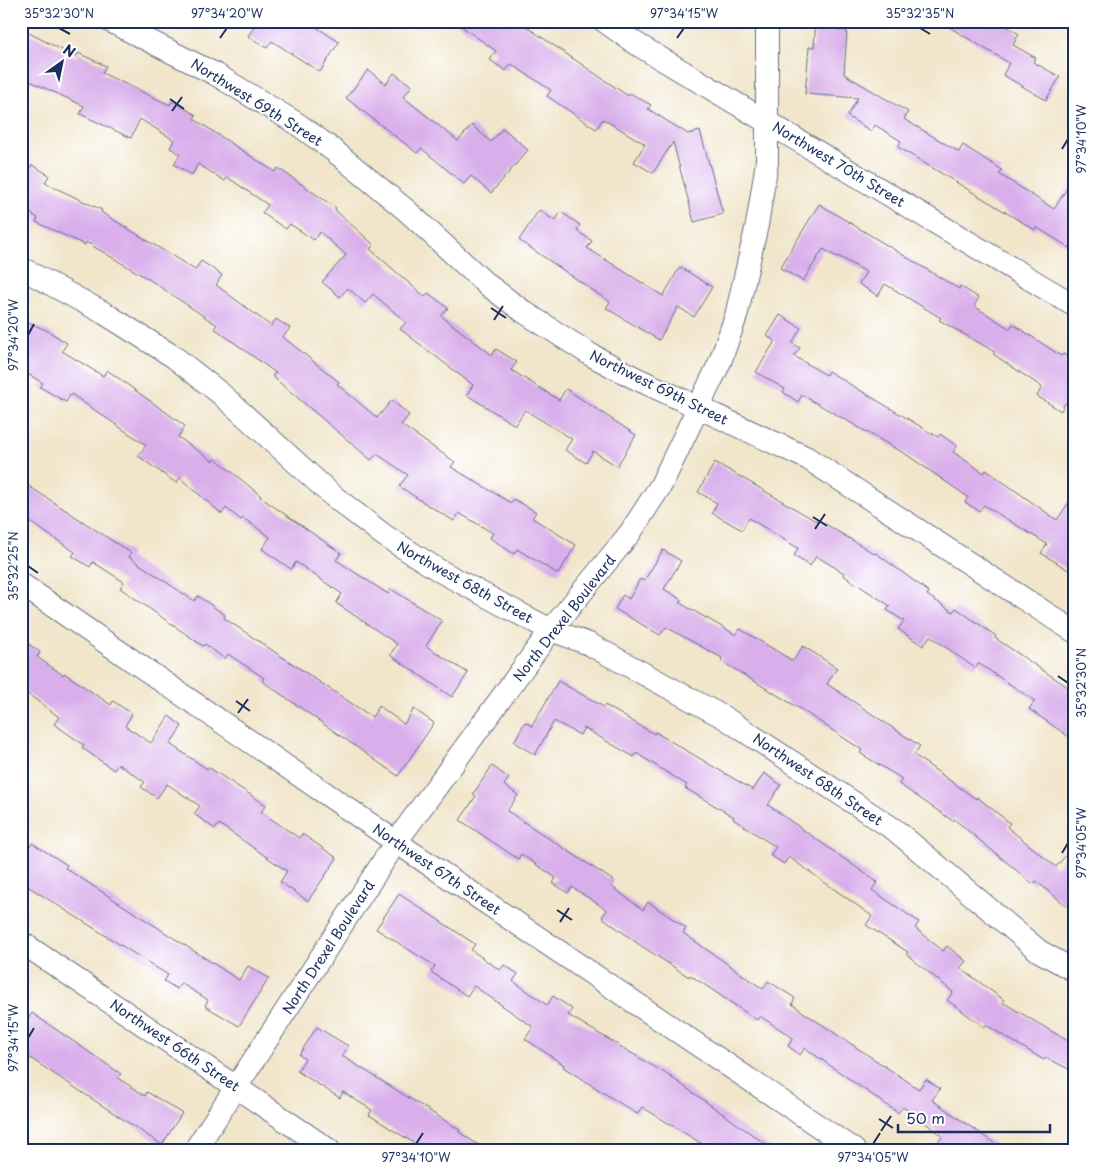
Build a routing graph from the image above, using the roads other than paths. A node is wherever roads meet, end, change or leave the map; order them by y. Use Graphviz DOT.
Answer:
graph roads {
  1 [pos="110,21"];
  2 [pos="604,21"];
  3 [pos="767,21"];
  4 [pos="769,122"];
  5 [pos="21,268"];
  6 [pos="1075,306"];
  7 [pos="700,408"];
  8 [pos="21,584"];
  9 [pos="552,630"];
  10 [pos="1075,632"];
  11 [pos="396,842"];
  12 [pos="21,942"];
  13 [pos="1075,972"];
  14 [pos="237,1087"];
  15 [pos="195,1150"];
  16 [pos="329,1150"];
  17 [pos="854,1150"];
  1 -- 7 [label="street, Northwest 69th Street"];
  2 -- 4 [label="street, Northwest 70th Street"];
  3 -- 4 [label="street, North Drexel Boulevard"];
  4 -- 6 [label="street, Northwest 70th Street"];
  4 -- 7 [label="street, North Drexel Boulevard"];
  5 -- 9 [label="street, Northwest 68th Street"];
  7 -- 9 [label="street, North Drexel Boulevard"];
  7 -- 10 [label="street, Northwest 69th Street"];
  8 -- 11 [label="street, Northwest 67th Street"];
  9 -- 11 [label="street, North Drexel Boulevard"];
  9 -- 13 [label="street, Northwest 68th Street"];
  11 -- 14 [label="street, North Drexel Boulevard"];
  11 -- 17 [label="street, Northwest 67th Street"];
  12 -- 14 [label="street, Northwest 66th Street"];
  14 -- 15 [label="street, North Drexel Boulevard"];
  14 -- 16 [label="street, Northwest 66th Street"];
}
